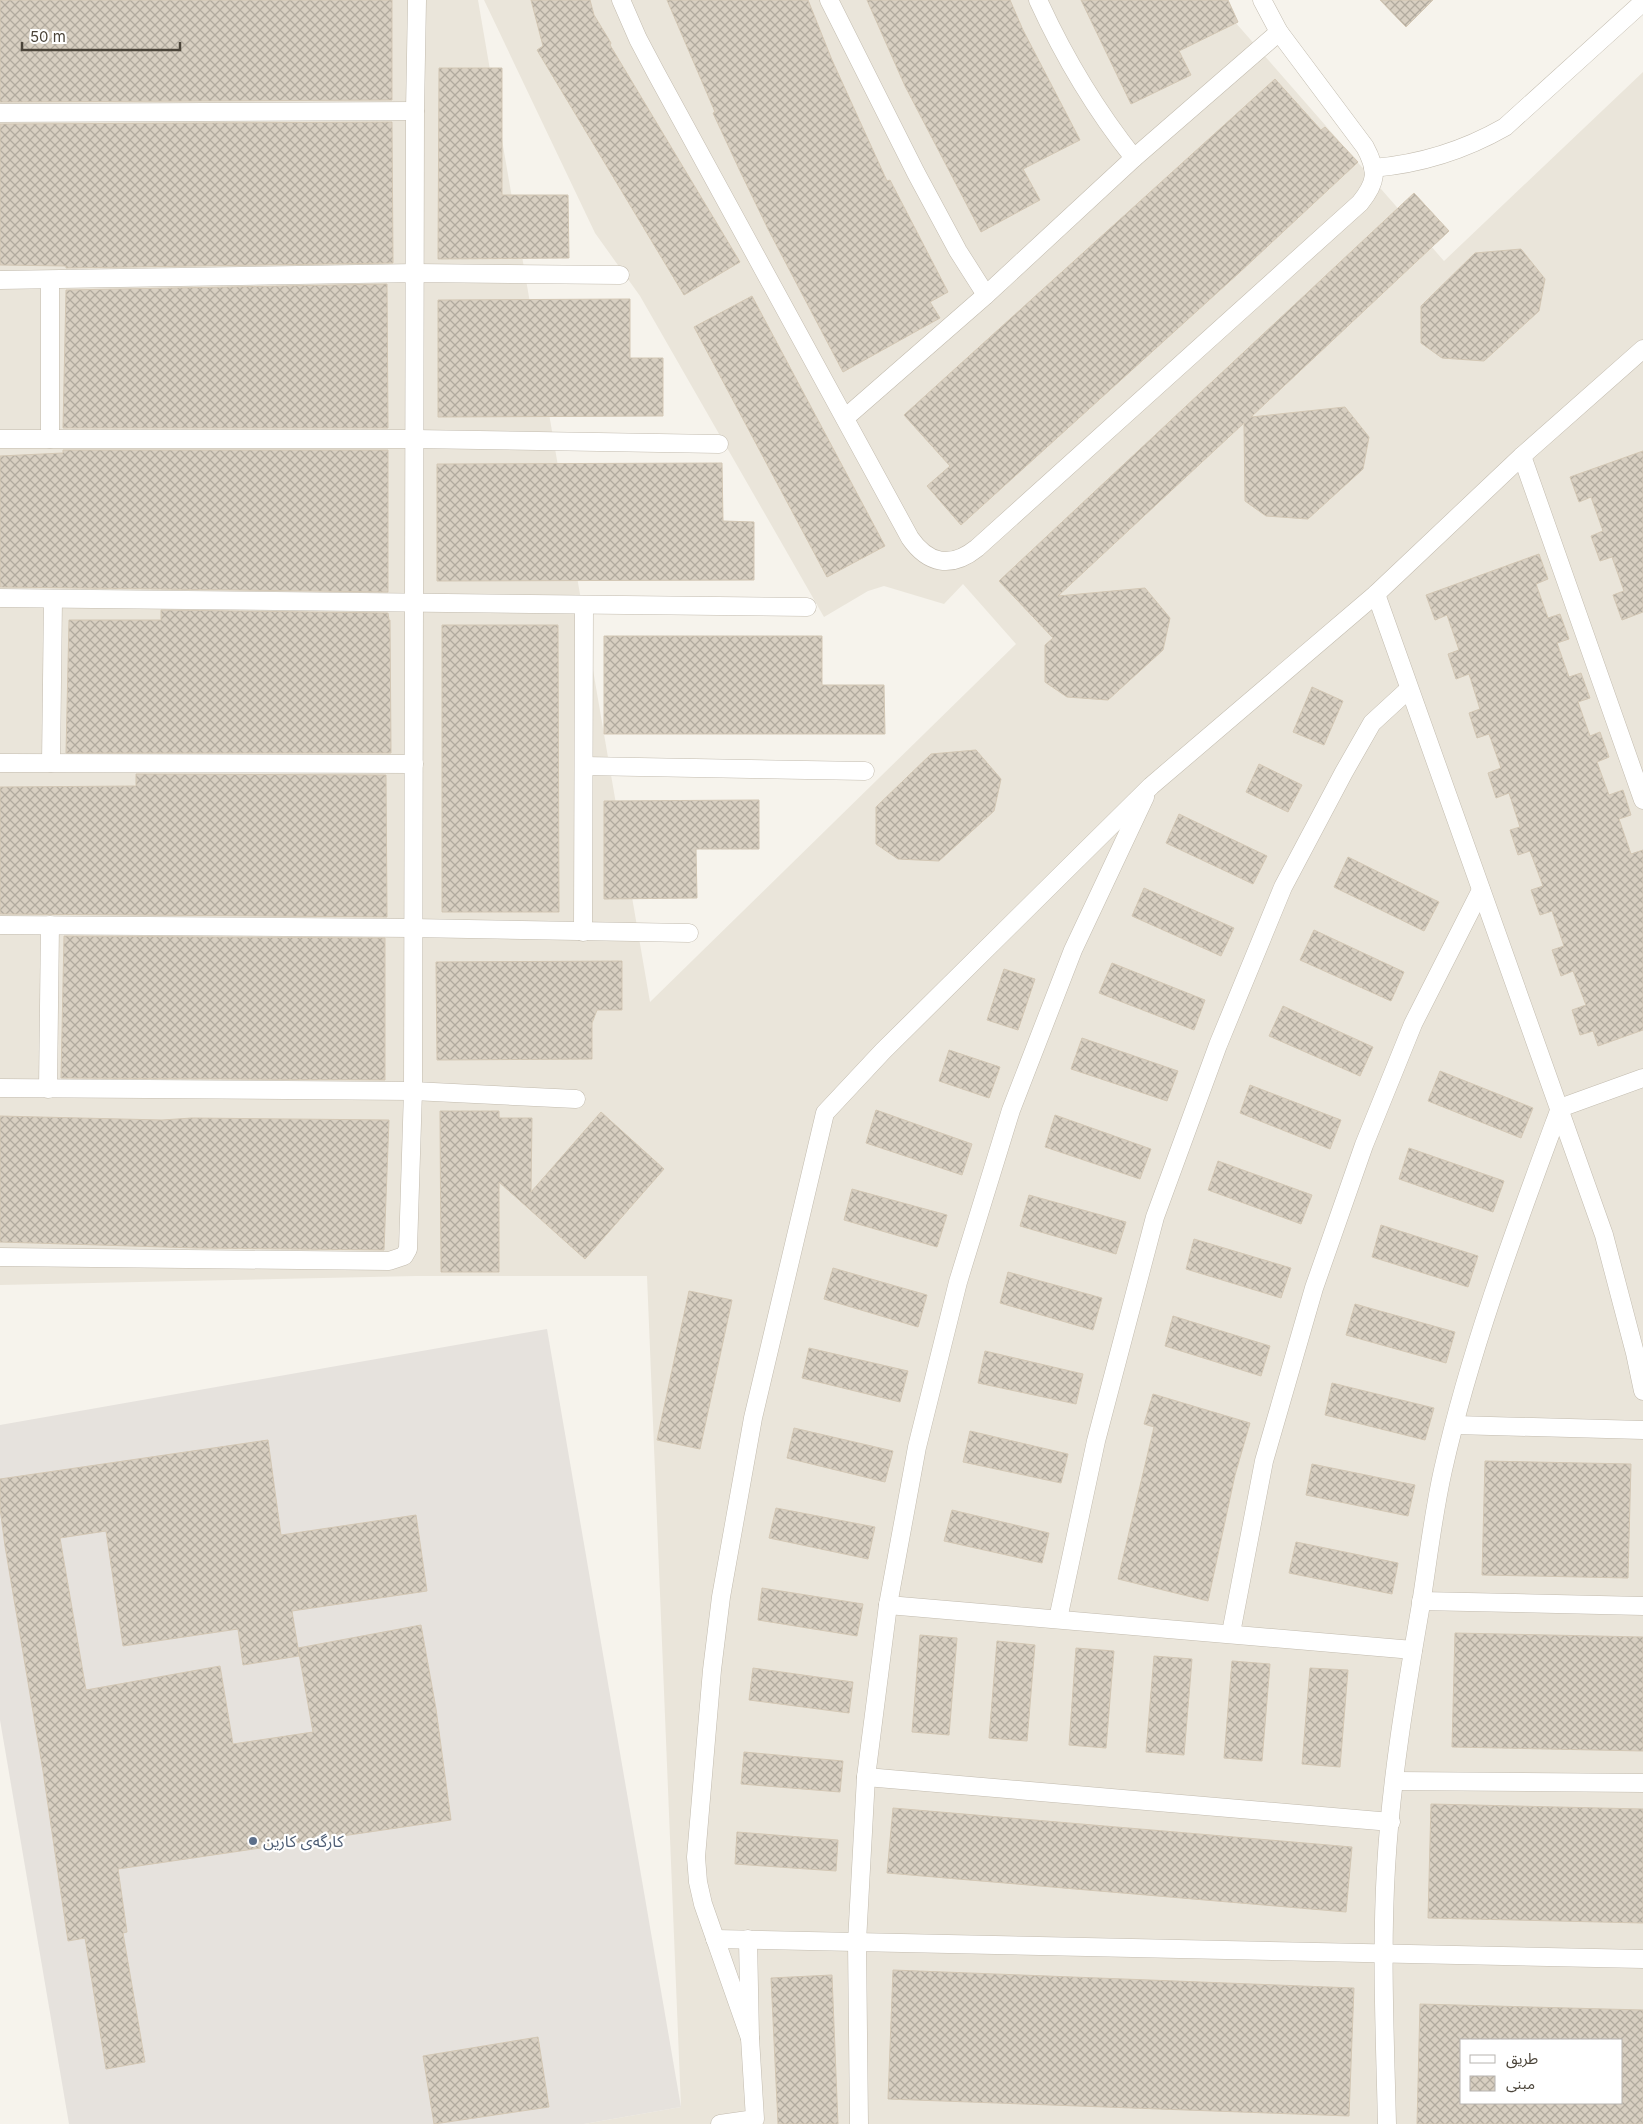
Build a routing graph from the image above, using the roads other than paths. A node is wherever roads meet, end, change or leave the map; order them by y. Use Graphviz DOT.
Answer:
graph roads {
  1 [pos="417,0"];
  2 [pos="621,0"];
  3 [pos="829,0"];
  4 [pos="1038,0"];
  5 [pos="1262,0"];
  6 [pos="1643,2"];
  7 [pos="1279,32"];
  8 [pos="415,111"];
  9 [pos="0,113"];
  10 [pos="1134,158"];
  11 [pos="1373,168"];
  12 [pos="415,273"];
  13 [pos="620,276"];
  14 [pos="0,280"];
  15 [pos="50,281"];
  16 [pos="986,295"];
  17 [pos="1643,349"];
  18 [pos="845,418"];
  19 [pos="50,439"];
  20 [pos="415,439"];
  21 [pos="0,440"];
  22 [pos="719,444"];
  23 [pos="1522,456"];
  24 [pos="1376,594"];
  25 [pos="0,598"];
  26 [pos="53,599"];
  27 [pos="415,601"];
  28 [pos="584,605"];
  29 [pos="807,607"];
  30 [pos="1409,689"];
  31 [pos="0,763"];
  32 [pos="51,763"];
  33 [pos="414,764"];
  34 [pos="584,766"];
  35 [pos="865,771"];
  36 [pos="1151,786"];
  37 [pos="1643,800"];
  38 [pos="1481,890"];
  39 [pos="0,925"];
  40 [pos="50,925"];
  41 [pos="412,928"];
  42 [pos="582,932"];
  43 [pos="689,934"];
  44 [pos="1643,1078"];
  45 [pos="0,1088"];
  46 [pos="48,1088"];
  47 [pos="413,1091"];
  48 [pos="576,1098"];
  49 [pos="1560,1108"];
  50 [pos="0,1257"];
  51 [pos="1643,1391"];
  52 [pos="1455,1425"];
  53 [pos="1643,1430"];
  54 [pos="1421,1601"];
  55 [pos="888,1605"];
  56 [pos="1643,1606"];
  57 [pos="1058,1619"];
  58 [pos="1231,1633"];
  59 [pos="1413,1650"];
  60 [pos="866,1777"];
  61 [pos="1395,1781"];
  62 [pos="1643,1783"];
  63 [pos="1391,1822"];
  64 [pos="715,1939"];
  65 [pos="748,1939"];
  66 [pos="857,1942"];
  67 [pos="1384,1953"];
  68 [pos="1643,1959"];
  69 [pos="750,2038"];
  70 [pos="720,2124"];
  71 [pos="859,2124"];
  72 [pos="1386,2124"];
  1 -- 8 [label="street"];
  2 -- 18 [label="street"];
  3 -- 16 [label="street"];
  4 -- 10 [label="street"];
  5 -- 7 [label="street"];
  6 -- 11 [label="street"];
  7 -- 10 [label="street"];
  7 -- 11 [label="street"];
  8 -- 9 [label="street"];
  8 -- 12 [label="street"];
  10 -- 16 [label="street"];
  11 -- 18 [label="street"];
  12 -- 13 [label="street"];
  12 -- 15 [label="street"];
  12 -- 20 [label="street"];
  14 -- 15 [label="street"];
  15 -- 19 [label="street"];
  16 -- 18 [label="street"];
  17 -- 23 [label="street"];
  19 -- 20 [label="street"];
  19 -- 21 [label="street"];
  20 -- 22 [label="street"];
  20 -- 27 [label="street"];
  23 -- 24 [label="street"];
  23 -- 37 [label="street"];
  24 -- 30 [label="street"];
  24 -- 36 [label="street"];
  25 -- 26 [label="street"];
  26 -- 27 [label="street"];
  26 -- 32 [label="street"];
  27 -- 28 [label="street"];
  27 -- 33 [label="street"];
  28 -- 29 [label="street"];
  28 -- 34 [label="street"];
  30 -- 38 [label="street"];
  30 -- 57 [label="street"];
  31 -- 32 [label="street"];
  32 -- 33 [label="street"];
  33 -- 41 [label="street"];
  34 -- 35 [label="street"];
  34 -- 42 [label="street"];
  36 -- 55 [label="street"];
  36 -- 64 [label="street"];
  38 -- 49 [label="street"];
  38 -- 58 [label="street"];
  39 -- 40 [label="street"];
  40 -- 41 [label="street"];
  40 -- 46 [label="street"];
  41 -- 42 [label="street"];
  41 -- 47 [label="street"];
  42 -- 43 [label="street"];
  44 -- 49 [label="street"];
  45 -- 46 [label="street"];
  46 -- 47 [label="street"];
  47 -- 48 [label="street"];
  47 -- 50 [label="street"];
  49 -- 51 [label="street"];
  49 -- 52 [label="street"];
  52 -- 53 [label="street"];
  52 -- 54 [label="street"];
  54 -- 56 [label="street"];
  54 -- 59 [label="street"];
  55 -- 57 [label="street"];
  55 -- 60 [label="street"];
  57 -- 58 [label="street"];
  58 -- 59 [label="street"];
  59 -- 61 [label="street"];
  60 -- 63 [label="street"];
  60 -- 66 [label="street"];
  61 -- 62 [label="street"];
  61 -- 63 [label="street"];
  63 -- 67 [label="street"];
  64 -- 65 [label="street"];
  64 -- 69 [label="street"];
  65 -- 66 [label="street"];
  65 -- 69 [label="street"];
  66 -- 67 [label="street"];
  66 -- 71 [label="street"];
  67 -- 68 [label="street"];
  67 -- 72 [label="street"];
  69 -- 70 [label="street"];
}
